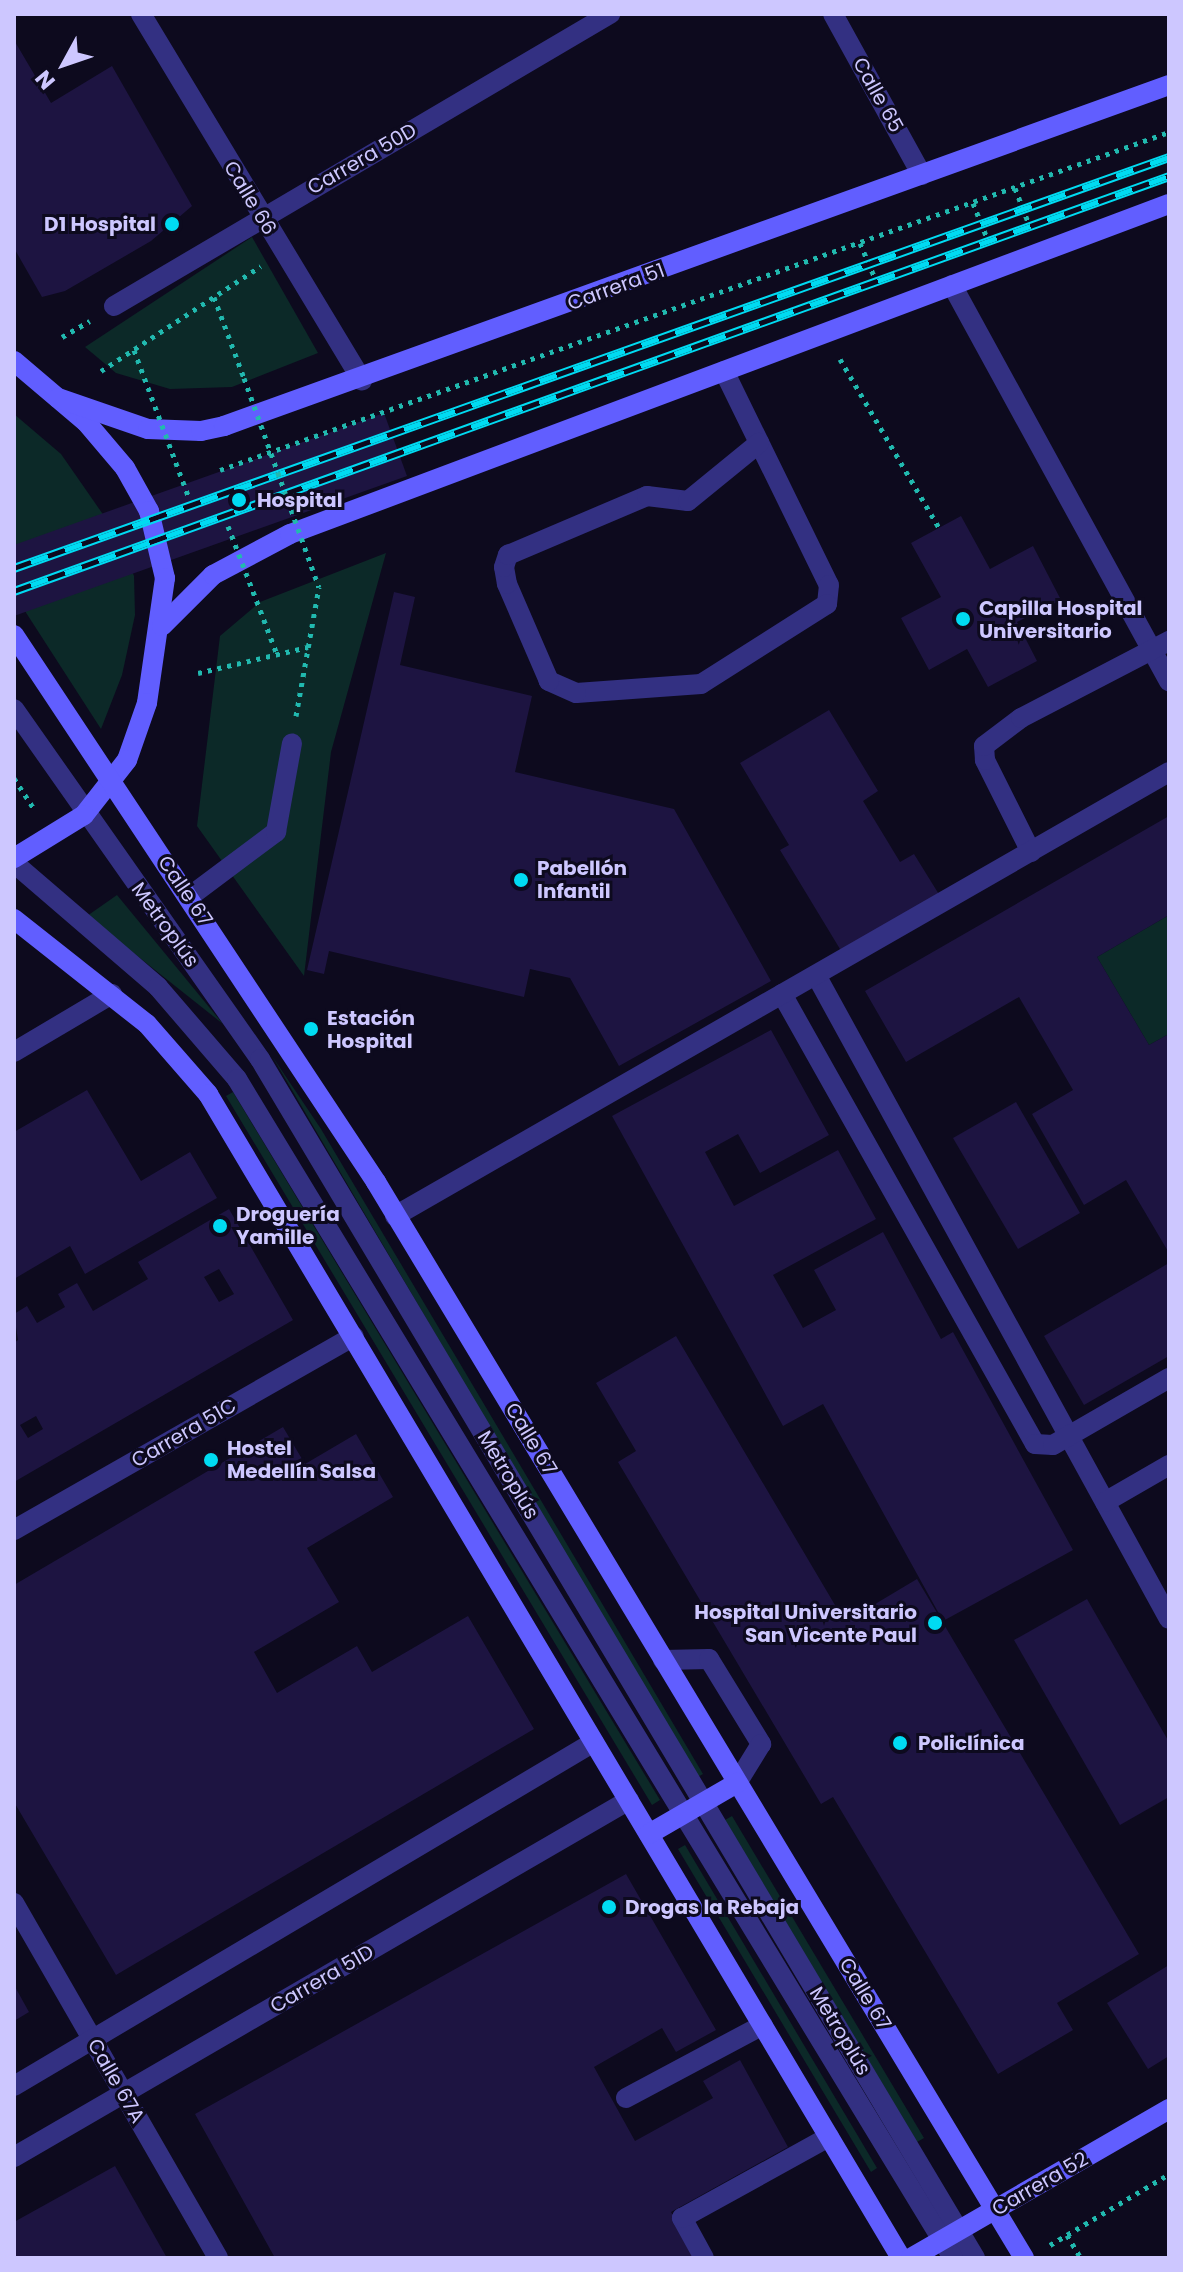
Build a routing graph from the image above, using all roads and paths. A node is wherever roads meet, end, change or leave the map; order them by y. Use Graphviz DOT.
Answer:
graph roads {
  1 [pos="141,14"];
  2 [pos="610,14"];
  3 [pos="833,14"];
  4 [pos="1169,85"];
  5 [pos="1169,132"];
  6 [pos="922,175"];
  7 [pos="1015,188"];
  8 [pos="973,203"];
  9 [pos="1169,204"];
  10 [pos="262,217"];
  11 [pos="1029,223"];
  12 [pos="987,238"];
  13 [pos="860,243"];
  14 [pos="283,252"];
  15 [pos="952,285"];
  16 [pos="881,291"];
  17 [pos="214,297"];
  18 [pos="114,306"];
  19 [pos="134,350"];
  20 [pos="839,358"];
  21 [pos="14,361"];
  22 [pos="101,371"];
  23 [pos="724,371"];
  24 [pos="362,380"];
  25 [pos="58,398"];
  26 [pos="759,443"];
  27 [pos="220,470"];
  28 [pos="188,495"];
  29 [pos="228,526"];
  30 [pos="939,528"];
  31 [pos="162,626"];
  32 [pos="14,635"];
  33 [pos="1160,646"];
  34 [pos="308,647"];
  35 [pos="277,654"];
  36 [pos="198,673"];
  37 [pos="1169,682"];
  38 [pos="14,709"];
  39 [pos="292,743"];
  40 [pos="1169,772"];
  41 [pos="112,784"];
  42 [pos="84,815"];
  43 [pos="1031,852"];
  44 [pos="14,860"];
  45 [pos="189,897"];
  46 [pos="14,919"];
  47 [pos="816,975"];
  48 [pos="112,994"];
  49 [pos="782,994"];
  50 [pos="14,1052"];
  51 [pos="395,1216"];
  52 [pos="354,1336"];
  53 [pos="1169,1378"];
  54 [pos="1068,1436"];
  55 [pos="1169,1465"];
  56 [pos="1105,1502"];
  57 [pos="14,1530"];
  58 [pos="1169,1619"];
  59 [pos="663,1660"];
  60 [pos="594,1742"];
  61 [pos="737,1783"];
  62 [pos="629,1800"];
  63 [pos="704,1802"];
  64 [pos="684,1814"];
  65 [pos="649,1834"];
  66 [pos="14,1903"];
  67 [pos="763,2025"];
  68 [pos="93,2039"];
  69 [pos="14,2086"];
  70 [pos="124,2095"];
  71 [pos="626,2098"];
  72 [pos="1169,2109"];
  73 [pos="829,2137"];
  74 [pos="14,2157"];
  75 [pos="1169,2174"];
  76 [pos="995,2210"];
  77 [pos="951,2243"];
  78 [pos="218,2258"];
  79 [pos="704,2258"];
  80 [pos="901,2258"];
  81 [pos="911,2258"];
  82 [pos="975,2258"];
  83 [pos="1024,2258"];
  84 [pos="1081,2258"];
  1 -- 10 [label="street, Calle 66"];
  2 -- 10 [label="street, Carrera 50D"];
  3 -- 6 [label="street, Calle 65"];
  4 -- 6 [label="main road, Carrera 51"];
  5 -- 7 [label="path"];
  6 -- 24 [label="main road, Carrera 51"];
  7 -- 8 [label="path"];
  7 -- 11 [label="path"];
  8 -- 12 [label="path"];
  8 -- 13 [label="path"];
  9 -- 15 [label="main road"];
  10 -- 14 [label="street, Calle 66"];
  10 -- 18 [label="street, Carrera 50D"];
  13 -- 16 [label="path"];
  13 -- 27 [label="path"];
  14 -- 17 [label="path"];
  14 -- 24 [label="street, Calle 66"];
  15 -- 23 [label="main road"];
  15 -- 33 [label="street"];
  17 -- 19 [label="path"];
  17 -- 34 [label="path, bridge"];
  19 -- 22 [label="path"];
  19 -- 28 [label="path, bridge"];
  20 -- 30 [label="path"];
  21 -- 25 [label="main road"];
  23 -- 26 [label="street"];
  23 -- 31 [label="main road"];
  24 -- 25 [label="main road, Carrera 51"];
  25 -- 31 [label="main road"];
  26 -- 26 [label="street"];
  29 -- 35 [label="path, bridge"];
  31 -- 41 [label="main road"];
  32 -- 41 [label="main road, Calle 67"];
  33 -- 37 [label="street"];
  33 -- 43 [label="street"];
  34 -- 35 [label="path"];
  34 -- 39 [label="path"];
  35 -- 36 [label="path"];
  38 -- 42 [label="street, Metroplús"];
  39 -- 45 [label="street"];
  40 -- 43 [label="street"];
  41 -- 42 [label="main road"];
  41 -- 45 [label="main road, Calle 67"];
  42 -- 44 [label="main road"];
  42 -- 63 [label="street, Metroplús"];
  43 -- 47 [label="street"];
  44 -- 64 [label="street, Metroplús"];
  45 -- 51 [label="main road, Calle 67"];
  46 -- 48 [label="main road"];
  47 -- 49 [label="street"];
  47 -- 54 [label="street"];
  48 -- 50 [label="street"];
  48 -- 52 [label="main road"];
  49 -- 51 [label="street"];
  49 -- 54 [label="street"];
  51 -- 59 [label="main road, Calle 67"];
  52 -- 57 [label="street, Carrera 51C"];
  52 -- 60 [label="main road"];
  53 -- 54 [label="street"];
  54 -- 56 [label="street"];
  55 -- 56 [label="street"];
  56 -- 58 [label="street"];
  59 -- 61 [label="main road, Calle 67"];
  59 -- 61 [label="street"];
  60 -- 62 [label="main road"];
  60 -- 68 [label="street"];
  61 -- 63 [label="main road"];
  61 -- 76 [label="main road, Calle 67"];
  62 -- 65 [label="main road"];
  62 -- 70 [label="street, Carrera 51D"];
  63 -- 64 [label="main road"];
  63 -- 77 [label="street, Metroplús"];
  64 -- 65 [label="main road"];
  64 -- 77 [label="street, Metroplús"];
  65 -- 67 [label="main road"];
  66 -- 68 [label="street, Calle 67A"];
  67 -- 71 [label="street"];
  67 -- 73 [label="main road"];
  68 -- 69 [label="street"];
  68 -- 70 [label="street, Calle 67A"];
  70 -- 74 [label="street, Carrera 51D"];
  70 -- 78 [label="street, Calle 67A"];
  72 -- 76 [label="main road, Carrera 52"];
  73 -- 79 [label="street"];
  73 -- 80 [label="main road"];
  75 -- 84 [label="path"];
  76 -- 77 [label="main road, Carrera 52"];
  76 -- 83 [label="main road, Calle 67"];
  77 -- 81 [label="main road, Carrera 52"];
  77 -- 82 [label="street, Metroplús"];
}
